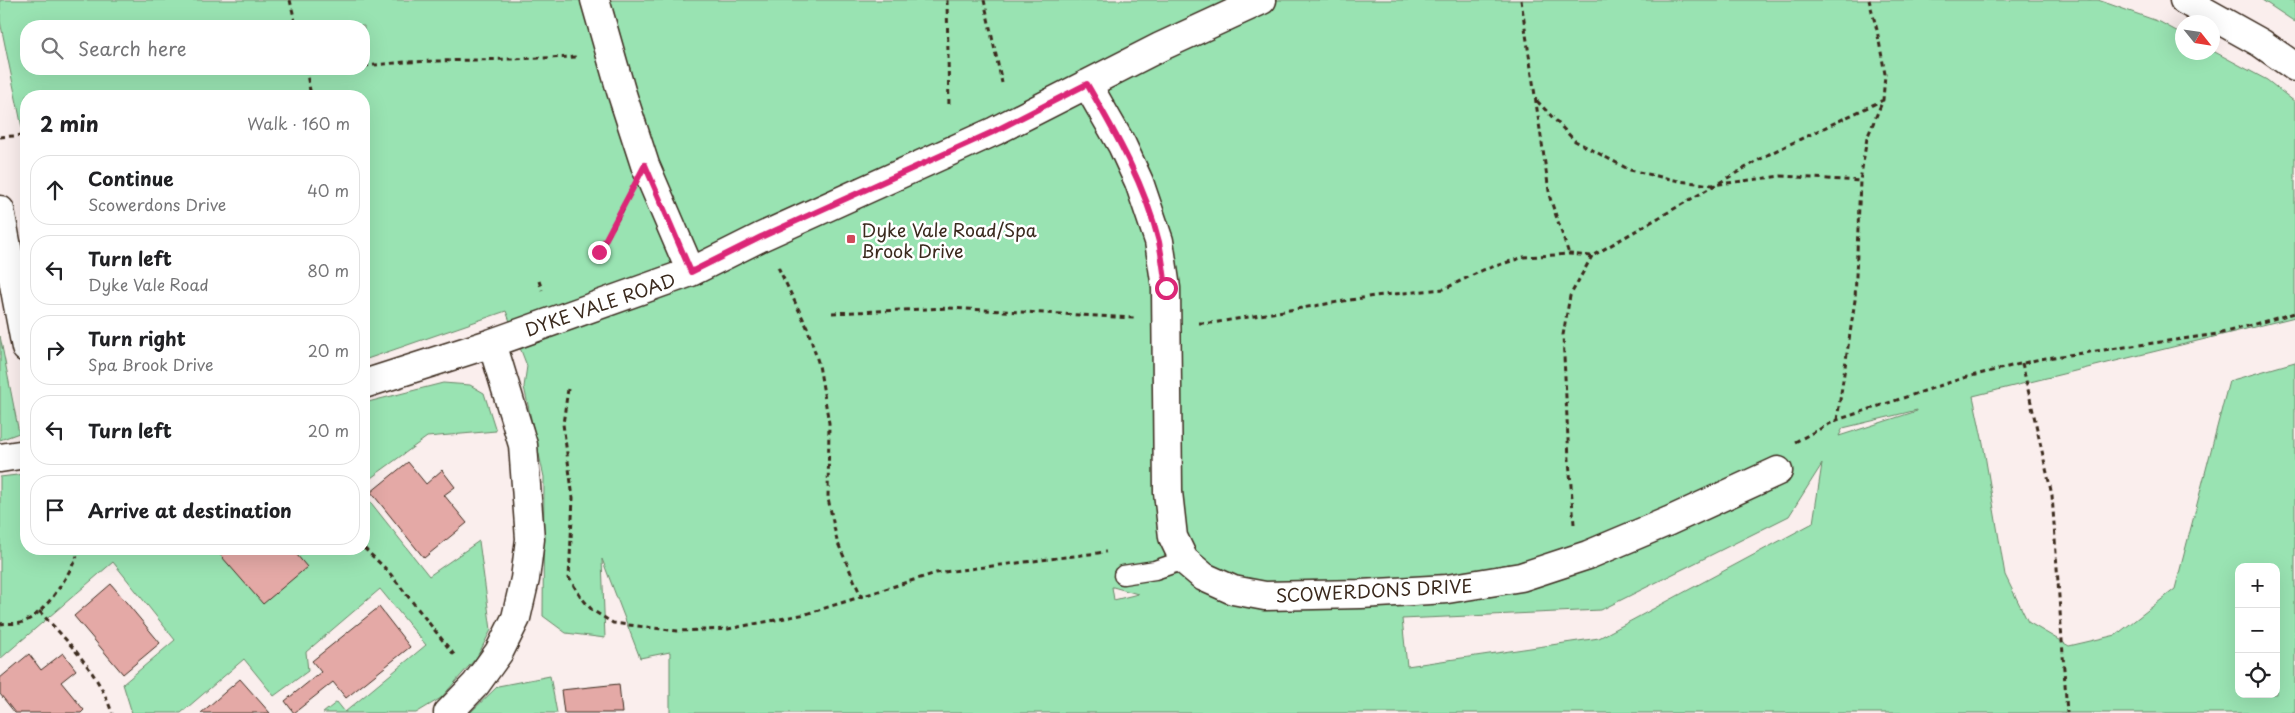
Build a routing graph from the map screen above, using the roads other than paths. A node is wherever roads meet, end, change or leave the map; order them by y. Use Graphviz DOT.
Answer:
graph roads {
  1 [pos="595,0"];
  2 [pos="1262,0"];
  3 [pos="2184,0"];
  4 [pos="2295,67"];
  5 [pos="1087,84"];
  6 [pos="0,210"];
  7 [pos="691,272"];
  8 [pos="20,316"];
  9 [pos="492,343"];
  10 [pos="370,382"];
  11 [pos="20,455"];
  12 [pos="0,458"];
  13 [pos="1778,471"];
  14 [pos="1184,560"];
  15 [pos="1123,574"];
  16 [pos="448,713"];
  1 -- 7 [label="street"];
  2 -- 5 [label="street, DYKE VALE ROAD"];
  3 -- 4 [label="street"];
  5 -- 7 [label="street, DYKE VALE ROAD"];
  5 -- 14 [label="street, SCOWERDONS DRIVE"];
  6 -- 8 [label="street"];
  7 -- 9 [label="street, DYKE VALE ROAD"];
  9 -- 10 [label="street, DYKE VALE ROAD"];
  9 -- 16 [label="street"];
  11 -- 12 [label="street"];
  13 -- 14 [label="street, SCOWERDONS DRIVE"];
  14 -- 15 [label="lane"];
}
